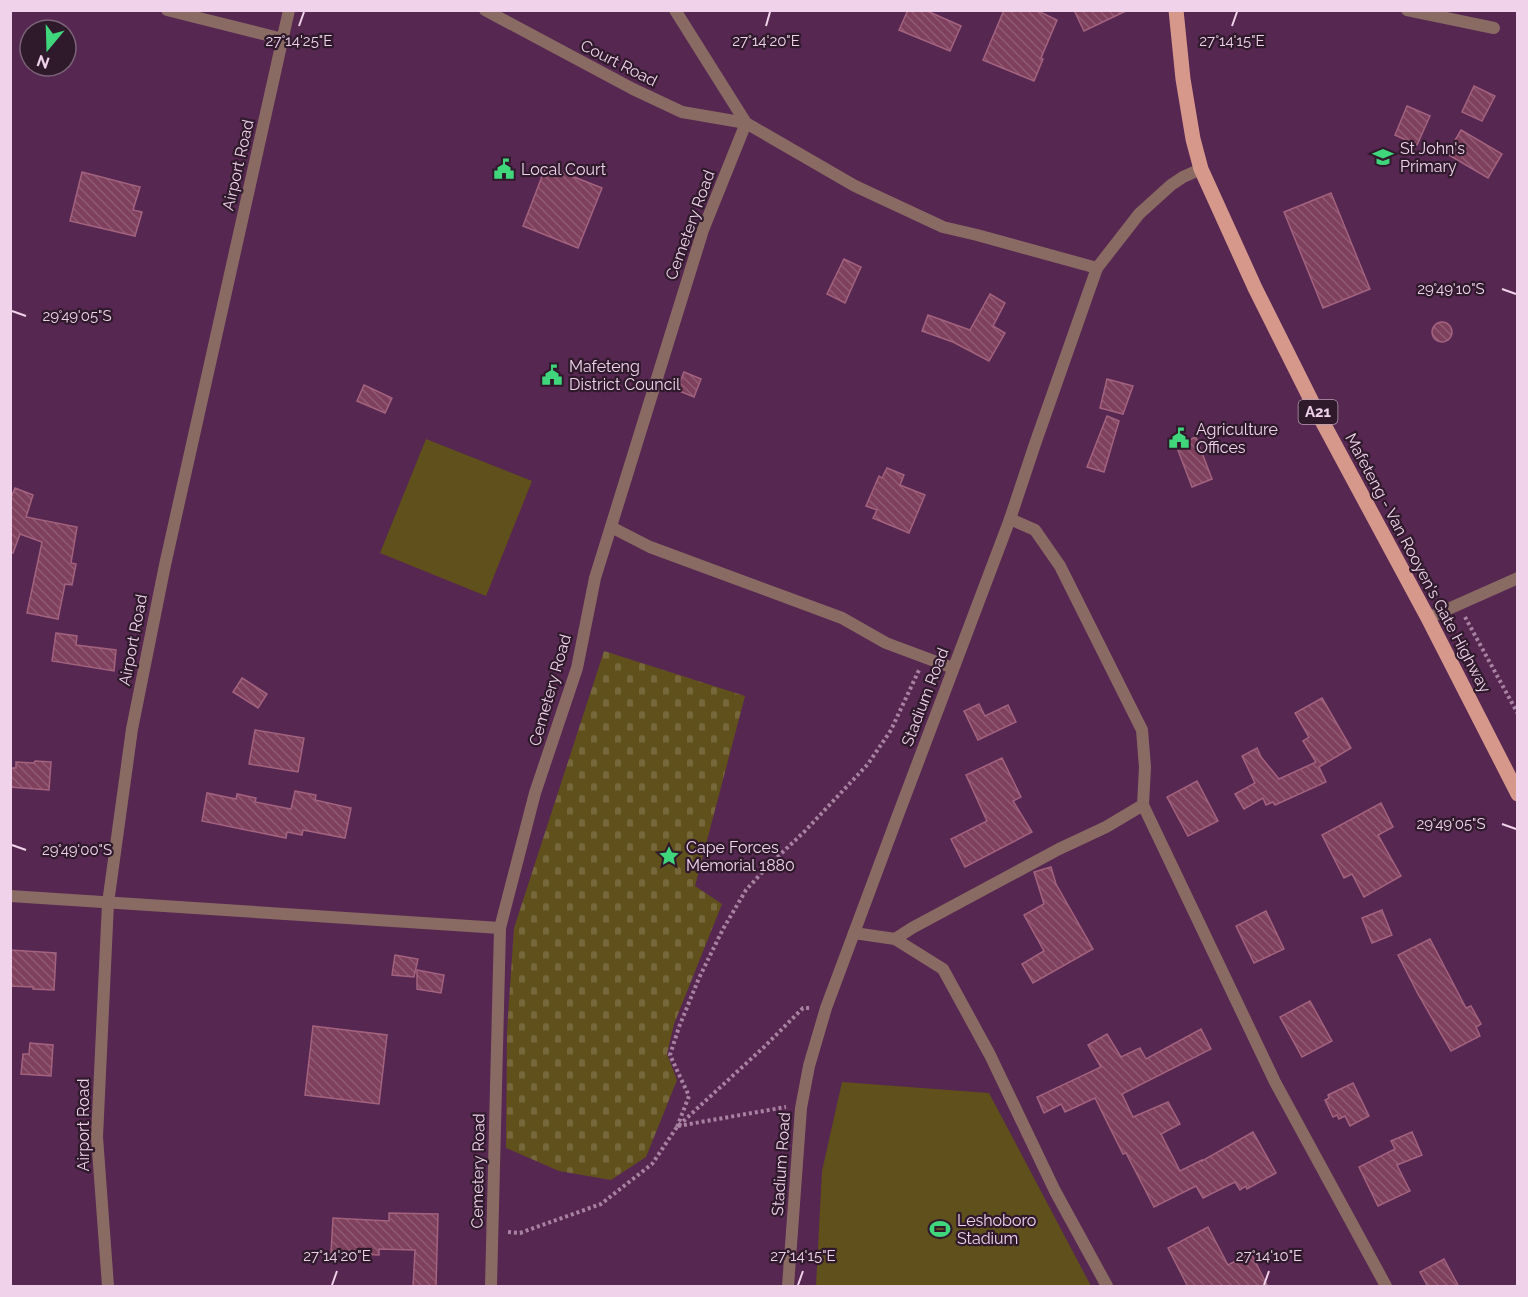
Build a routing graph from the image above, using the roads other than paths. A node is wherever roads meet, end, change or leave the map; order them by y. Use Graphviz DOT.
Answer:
graph roads {
  1 [pos="167,10"];
  2 [pos="289,10"];
  3 [pos="485,10"];
  4 [pos="675,10"];
  5 [pos="1176,10"];
  6 [pos="1407,10"];
  7 [pos="1494,28"];
  8 [pos="283,39"];
  9 [pos="746,123"];
  10 [pos="1201,169"];
  11 [pos="1097,268"];
  12 [pos="1010,519"];
  13 [pos="611,526"];
  14 [pos="1518,578"];
  15 [pos="1428,618"];
  16 [pos="953,668"];
  17 [pos="1518,794"];
  18 [pos="1143,805"];
  19 [pos="10,896"];
  20 [pos="108,903"];
  21 [pos="500,928"];
  22 [pos="854,933"];
  23 [pos="895,939"];
  24 [pos="108,1287"];
  25 [pos="491,1287"];
  26 [pos="788,1287"];
  27 [pos="1107,1287"];
  28 [pos="1386,1287"];
  1 -- 8 [label="street"];
  2 -- 8 [label="street, Airport Road"];
  3 -- 9 [label="street, Court Road"];
  4 -- 9 [label="street"];
  5 -- 10 [label="main road, Mafeteng - Van Rooyen's Gate Highway / A21"];
  6 -- 7 [label="street"];
  8 -- 20 [label="street, Airport Road"];
  9 -- 11 [label="street"];
  9 -- 13 [label="street, Cemetery Road"];
  10 -- 11 [label="street, Stadium Road"];
  10 -- 15 [label="main road, Mafeteng - Van Rooyen's Gate Highway / A21"];
  11 -- 12 [label="street, Stadium Road"];
  12 -- 16 [label="street, Stadium Road"];
  12 -- 18 [label="street"];
  13 -- 16 [label="street"];
  13 -- 21 [label="street, Cemetery Road"];
  14 -- 15 [label="street"];
  15 -- 17 [label="main road, Mafeteng - Van Rooyen's Gate Highway / A21"];
  16 -- 22 [label="street, Stadium Road"];
  18 -- 23 [label="street"];
  18 -- 28 [label="street"];
  19 -- 20 [label="street"];
  20 -- 21 [label="street"];
  20 -- 24 [label="street, Airport Road"];
  21 -- 25 [label="street, Cemetery Road"];
  22 -- 23 [label="street"];
  22 -- 26 [label="street, Stadium Road"];
  23 -- 27 [label="street"];
}
